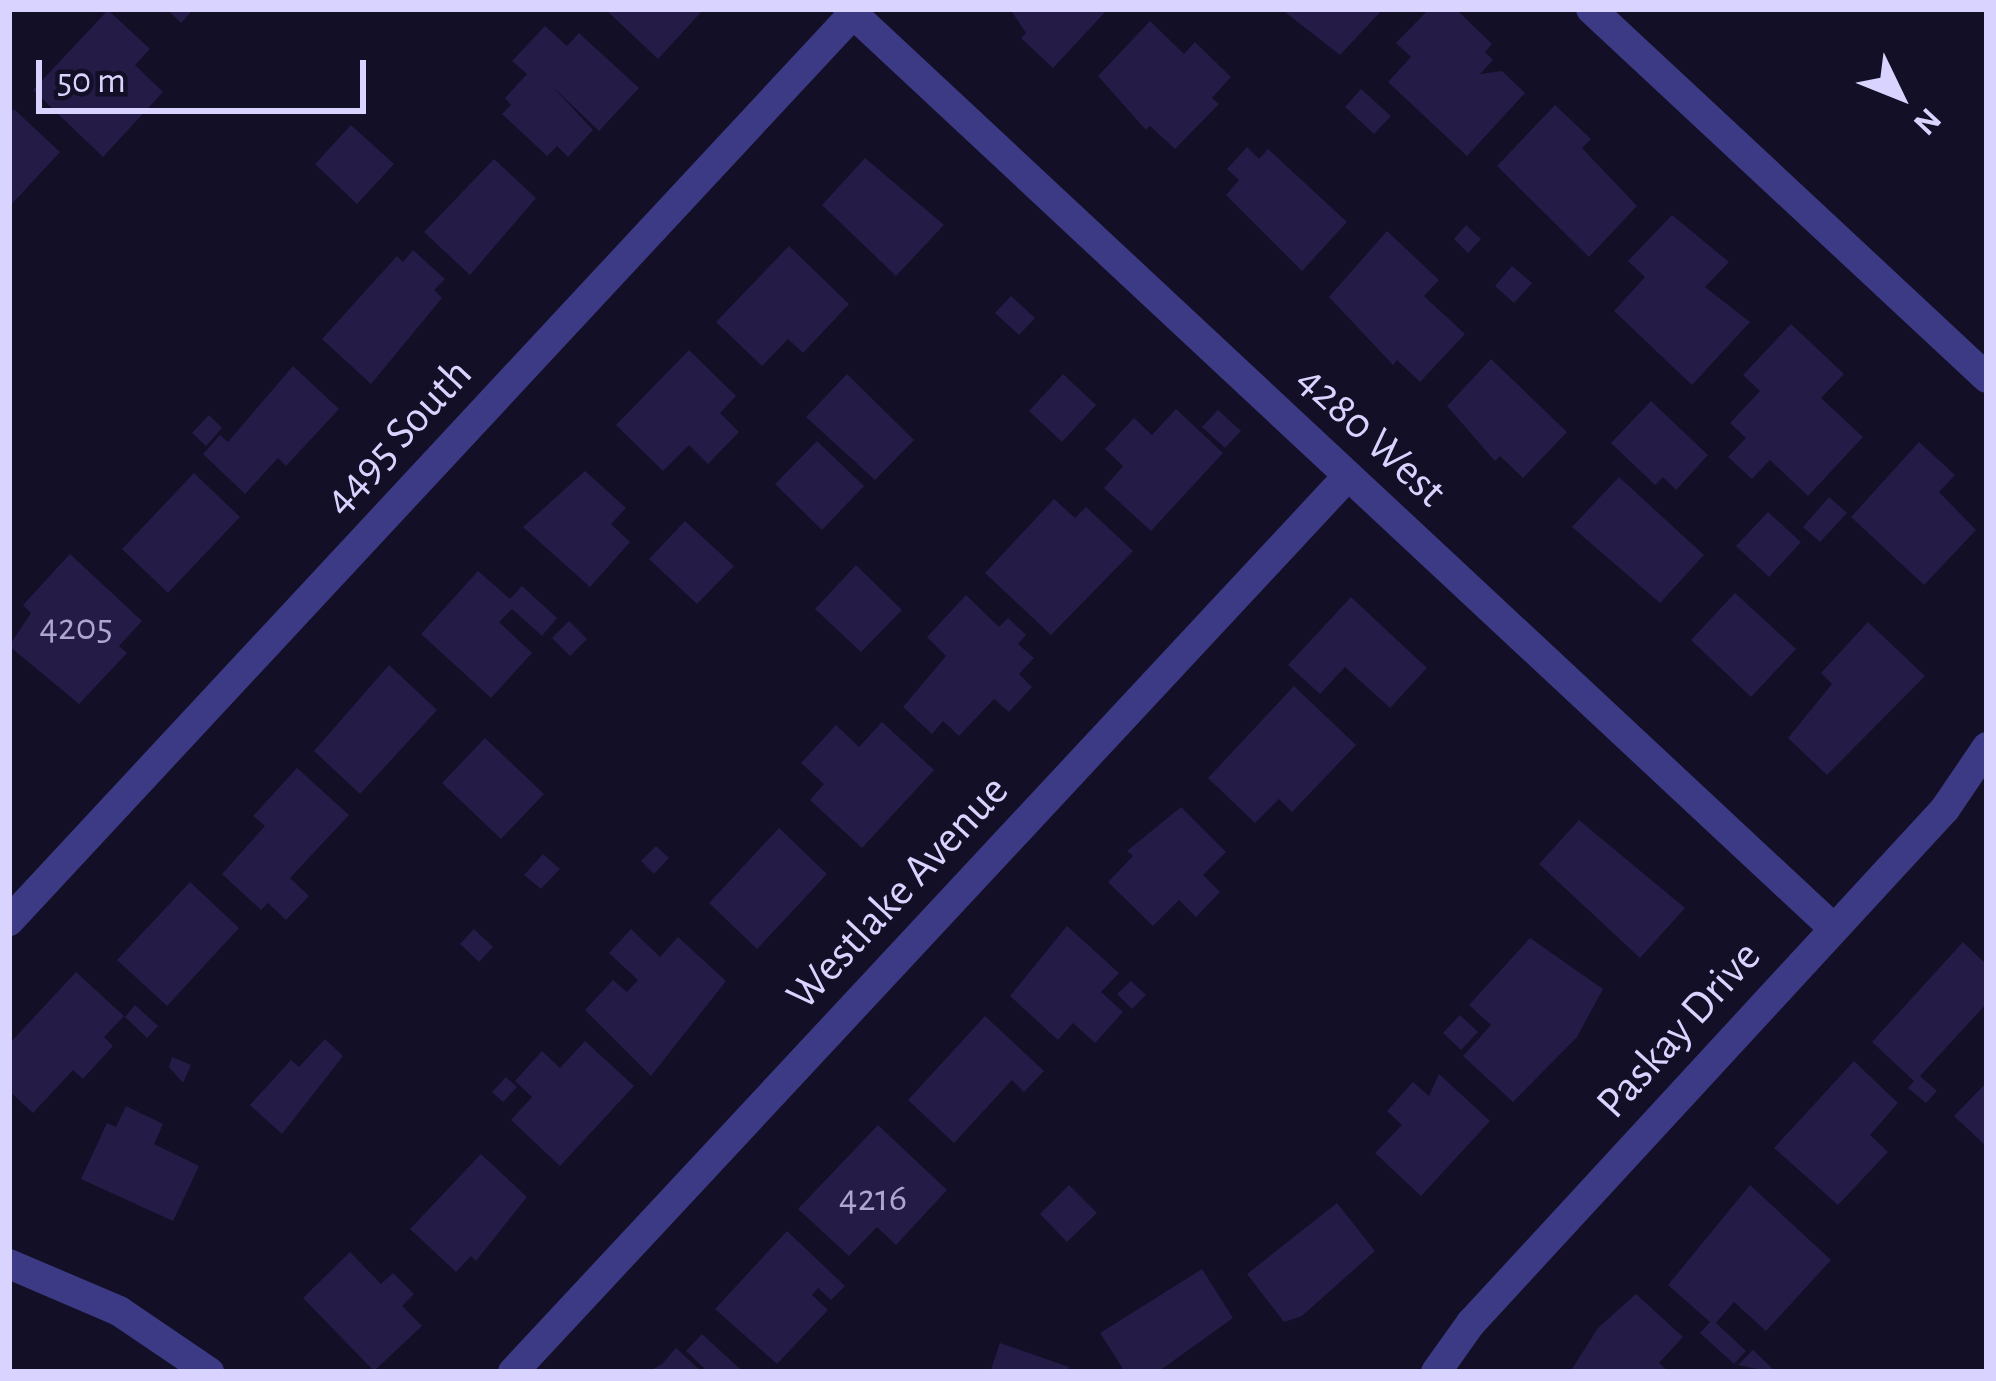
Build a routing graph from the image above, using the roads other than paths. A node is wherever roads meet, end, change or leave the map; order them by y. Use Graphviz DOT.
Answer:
graph roads {
  1 [pos="1591,9"];
  2 [pos="851,12"];
  3 [pos="1987,378"];
  4 [pos="1348,476"];
  5 [pos="1987,748"];
  6 [pos="9,921"];
  7 [pos="1833,928"];
  8 [pos="9,1264"];
  9 [pos="209,1372"];
  10 [pos="513,1372"];
  11 [pos="1436,1372"];
  1 -- 3 [label="street"];
  2 -- 4 [label="street, 4280 West"];
  2 -- 6 [label="street, 4495 South"];
  4 -- 7 [label="street, 4280 West"];
  4 -- 10 [label="street, Westlake Avenue"];
  5 -- 7 [label="street, Paskay Drive"];
  7 -- 11 [label="street, Paskay Drive"];
  8 -- 9 [label="street"];
}
